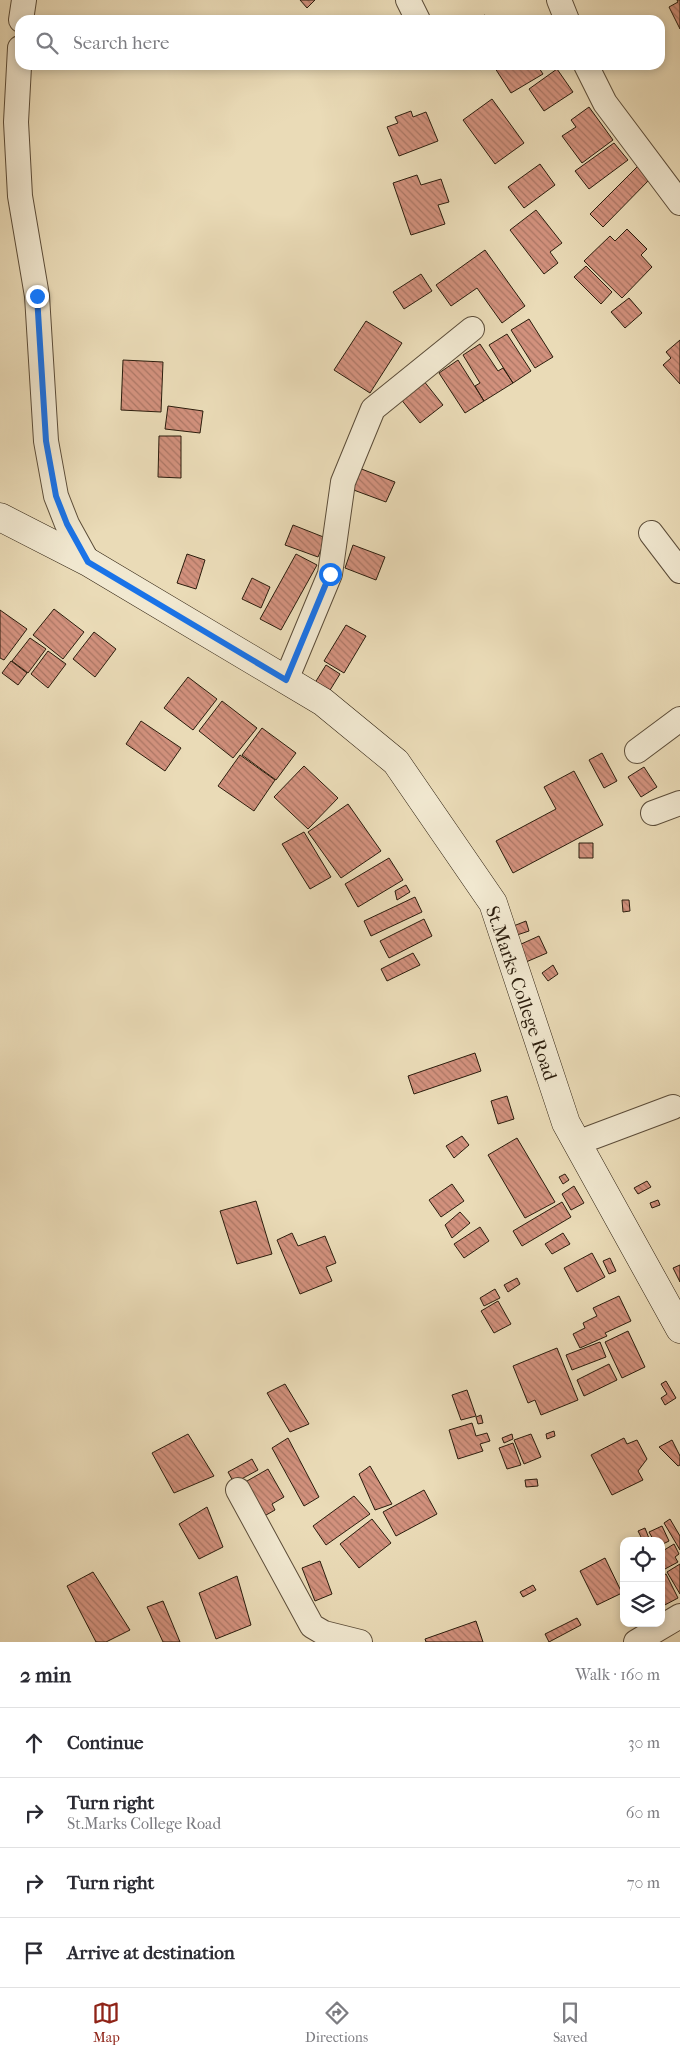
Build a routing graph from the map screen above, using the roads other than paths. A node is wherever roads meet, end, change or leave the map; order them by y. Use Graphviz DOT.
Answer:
graph roads {
  1 [pos="24,0"];
  2 [pos="408,0"];
  3 [pos="559,0"];
  4 [pos="22,15"];
  5 [pos="416,15"];
  6 [pos="565,15"];
  7 [pos="19,70"];
  8 [pos="588,70"];
  9 [pos="10,194"];
  10 [pos="680,203"];
  11 [pos="472,329"];
  12 [pos="0,517"];
  13 [pos="651,533"];
  14 [pos="88,562"];
  15 [pos="680,571"];
  16 [pos="286,680"];
  17 [pos="680,719"];
  18 [pos="637,751"];
  19 [pos="680,803"];
  20 [pos="653,813"];
  21 [pos="673,1107"];
  22 [pos="578,1143"];
  23 [pos="680,1329"];
  24 [pos="238,1490"];
  25 [pos="680,1616"];
  26 [pos="360,1642"];
  27 [pos="636,1642"];
  1 -- 4 [label="street"];
  2 -- 5 [label="street"];
  3 -- 6 [label="street"];
  7 -- 9 [label="street"];
  8 -- 10 [label="street"];
  9 -- 14 [label="street"];
  11 -- 16 [label="street"];
  12 -- 14 [label="main road, St.Marks College Road"];
  13 -- 15 [label="street"];
  14 -- 16 [label="main road, St.Marks College Road"];
  16 -- 22 [label="main road, St.Marks College Road"];
  17 -- 18 [label="street"];
  19 -- 20 [label="street"];
  21 -- 22 [label="street"];
  22 -- 23 [label="main road, St.Marks College Road"];
  24 -- 26 [label="street"];
  25 -- 27 [label="street"];
}
